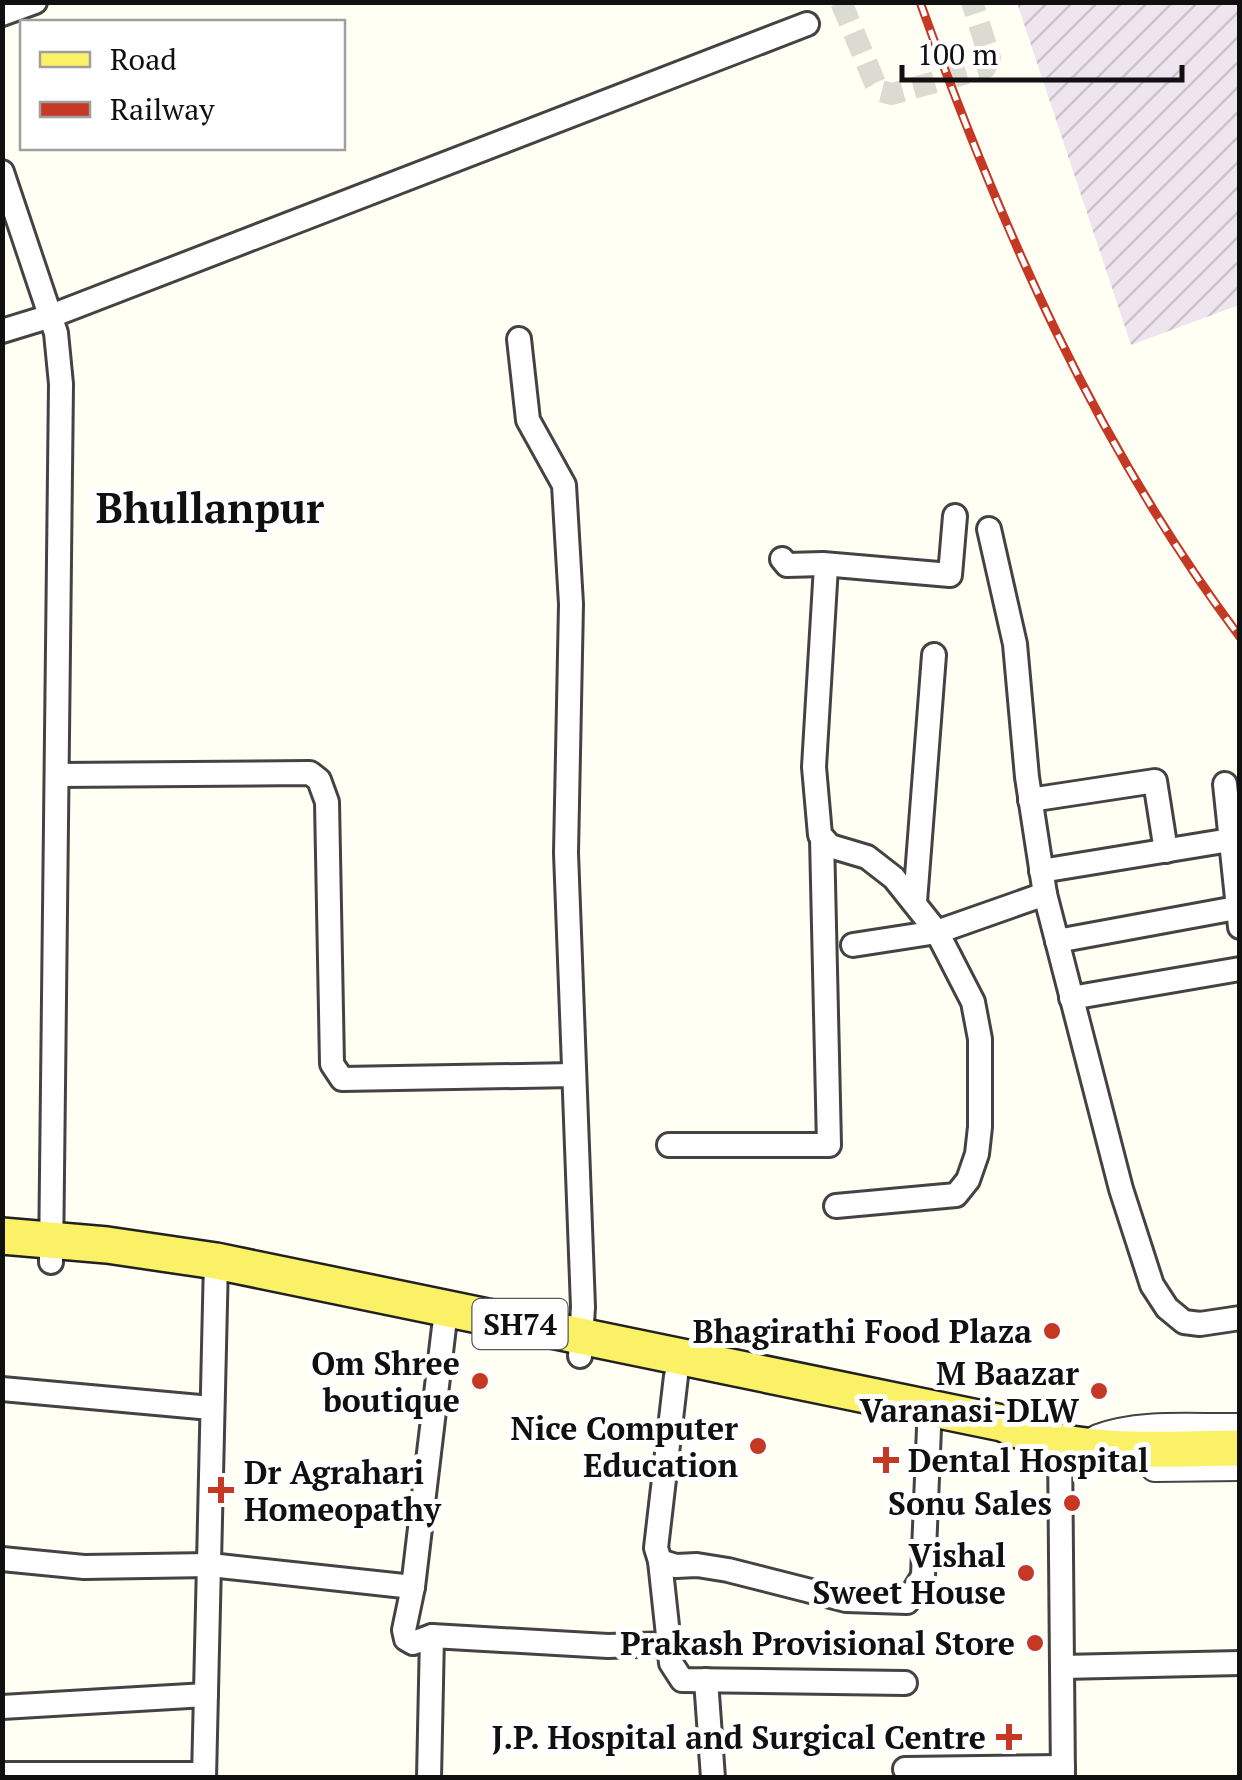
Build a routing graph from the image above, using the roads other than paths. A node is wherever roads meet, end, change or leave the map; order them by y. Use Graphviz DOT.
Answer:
graph roads {
  1 [pos="35,2"];
  2 [pos="2,14"];
  3 [pos="806,24"];
  4 [pos="3,177"];
  5 [pos="51,316"];
  6 [pos="2,331"];
  7 [pos="520,338"];
  8 [pos="955,516"];
  9 [pos="988,529"];
  10 [pos="782,558"];
  11 [pos="826,566"];
  12 [pos="934,655"];
  13 [pos="58,775"];
  14 [pos="1225,784"];
  15 [pos="1030,800"];
  16 [pos="822,838"];
  17 [pos="1230,840"];
  18 [pos="1166,851"];
  19 [pos="1043,882"];
  20 [pos="915,902"];
  21 [pos="1238,917"];
  22 [pos="937,932"];
  23 [pos="1057,940"];
  24 [pos="853,945"];
  25 [pos="1240,970"];
  26 [pos="1072,998"];
  27 [pos="574,1075"];
  28 [pos="669,1145"];
  29 [pos="836,1206"];
  30 [pos="2,1236"];
  31 [pos="52,1251"];
  32 [pos="2,1258"];
  33 [pos="215,1270"];
  34 [pos="1240,1318"];
  35 [pos="444,1328"];
  36 [pos="581,1348"];
  37 [pos="676,1376"];
  38 [pos="2,1388"];
  39 [pos="211,1408"];
  40 [pos="930,1428"];
  41 [pos="1240,1428"];
  42 [pos="1059,1442"];
  43 [pos="1240,1448"];
  44 [pos="1240,1466"];
  45 [pos="2,1559"];
  46 [pos="660,1561"];
  47 [pos="210,1565"];
  48 [pos="413,1587"];
  49 [pos="432,1636"];
  50 [pos="669,1644"];
  51 [pos="1240,1663"];
  52 [pos="1062,1667"];
  53 [pos="706,1680"];
  54 [pos="905,1683"];
  55 [pos="206,1695"];
  56 [pos="2,1706"];
  57 [pos="905,1769"];
  58 [pos="1063,1772"];
  59 [pos="2,1774"];
  60 [pos="204,1776"];
  61 [pos="429,1778"];
  62 [pos="713,1778"];
  1 -- 2 [label="street"];
  3 -- 5 [label="street"];
  4 -- 5 [label="street"];
  5 -- 6 [label="street"];
  5 -- 13 [label="street"];
  7 -- 27 [label="street"];
  8 -- 11 [label="street"];
  9 -- 15 [label="street"];
  10 -- 11 [label="street"];
  11 -- 16 [label="street"];
  12 -- 20 [label="street"];
  13 -- 27 [label="street"];
  13 -- 31 [label="street"];
  14 -- 17 [label="street"];
  15 -- 18 [label="street"];
  15 -- 19 [label="street"];
  16 -- 20 [label="street"];
  16 -- 28 [label="street"];
  17 -- 18 [label="street"];
  17 -- 21 [label="street"];
  18 -- 19 [label="street"];
  19 -- 22 [label="street"];
  19 -- 23 [label="street"];
  20 -- 22 [label="street"];
  21 -- 23 [label="street"];
  22 -- 24 [label="street"];
  22 -- 29 [label="street"];
  23 -- 26 [label="street"];
  25 -- 26 [label="street"];
  26 -- 34 [label="street"];
  27 -- 36 [label="street"];
  30 -- 31 [label="main road, SH74"];
  31 -- 32 [label="main road, SH74"];
  31 -- 33 [label="main road, SH74"];
  33 -- 35 [label="main road, SH74"];
  33 -- 36 [label="main road, SH74"];
  33 -- 39 [label="street"];
  35 -- 36 [label="main road, SH74"];
  35 -- 48 [label="street"];
  36 -- 37 [label="main road, SH74"];
  36 -- 42 [label="main road, SH74"];
  37 -- 40 [label="main road, SH74"];
  37 -- 46 [label="street"];
  38 -- 39 [label="street"];
  39 -- 47 [label="street"];
  40 -- 42 [label="main road, SH74"];
  40 -- 46 [label="street"];
  41 -- 42 [label="street"];
  42 -- 43 [label="main road, SH74"];
  42 -- 44 [label="street"];
  42 -- 52 [label="street"];
  45 -- 47 [label="street"];
  46 -- 50 [label="street"];
  47 -- 48 [label="street"];
  47 -- 55 [label="street"];
  48 -- 49 [label="street"];
  49 -- 50 [label="street"];
  49 -- 61 [label="street"];
  50 -- 53 [label="street"];
  51 -- 52 [label="street"];
  52 -- 58 [label="street"];
  53 -- 54 [label="street"];
  53 -- 62 [label="street"];
  55 -- 56 [label="street"];
  55 -- 60 [label="street"];
  57 -- 58 [label="street"];
  59 -- 60 [label="street"];
}
